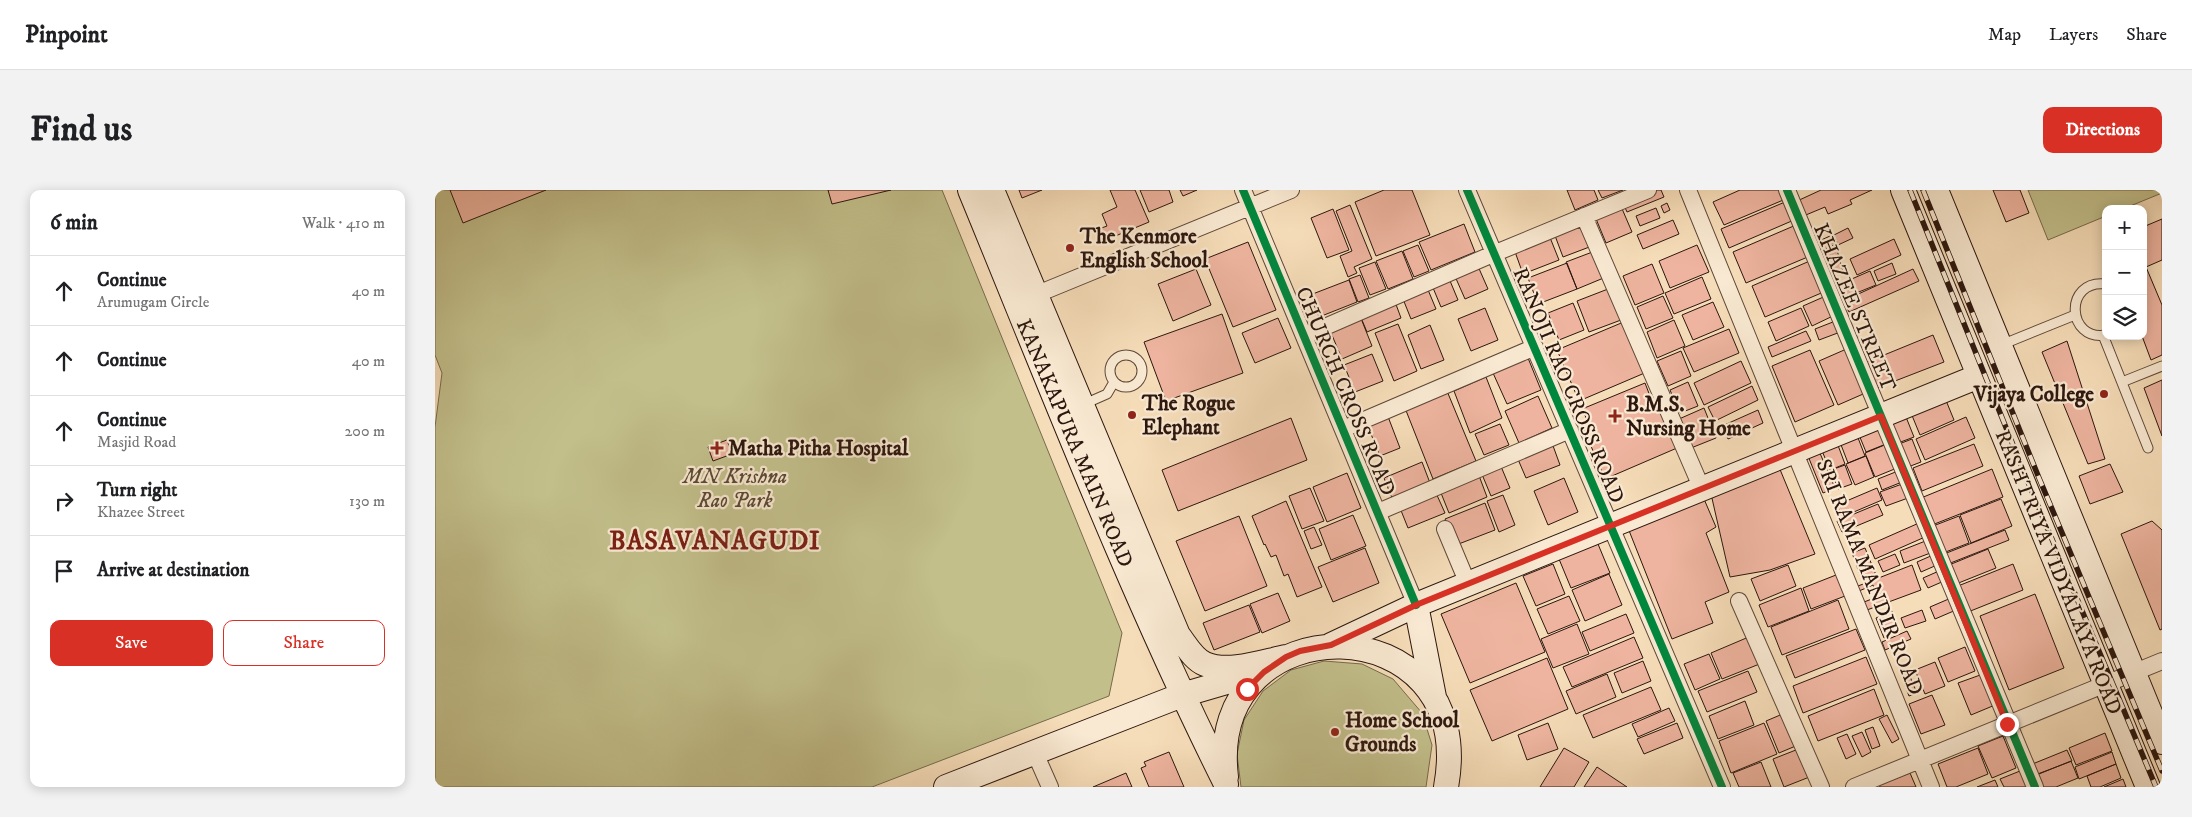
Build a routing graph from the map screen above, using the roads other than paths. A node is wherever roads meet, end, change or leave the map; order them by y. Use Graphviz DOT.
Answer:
graph roads {
  1 [pos="970,190"];
  2 [pos="992,190"];
  3 [pos="1243,190"];
  4 [pos="1291,190"];
  5 [pos="1467,190"];
  6 [pos="1648,190"];
  7 [pos="1688,190"];
  8 [pos="1903,190"];
  9 [pos="1936,190"];
  10 [pos="1790,195"];
  11 [pos="1250,207"];
  12 [pos="1584,216"];
  13 [pos="1493,254"];
  14 [pos="2102,284"];
  15 [pos="1035,295"];
  16 [pos="2075,315"];
  17 [pos="2102,335"];
  18 [pos="1304,336"];
  19 [pos="2106,340"];
  20 [pos="2000,345"];
  21 [pos="1535,347"];
  22 [pos="2162,366"];
  23 [pos="1979,376"];
  24 [pos="1114,382"];
  25 [pos="2122,382"];
  26 [pos="1081,405"];
  27 [pos="1881,416"];
  28 [pos="1343,429"];
  29 [pos="1570,430"];
  30 [pos="2148,448"];
  31 [pos="1796,450"];
  32 [pos="1702,489"];
  33 [pos="1378,512"];
  34 [pos="1611,526"];
  35 [pos="1445,529"];
  36 [pos="1468,584"];
  37 [pos="1739,601"];
  38 [pos="1416,605"];
  39 [pos="1331,645"];
  40 [pos="1286,657"];
  41 [pos="2162,661"];
  42 [pos="1264,672"];
  43 [pos="2134,673"];
  44 [pos="2106,684"];
  45 [pos="1183,695"];
  46 [pos="1435,701"];
  47 [pos="2007,724"];
  48 [pos="2162,742"];
  49 [pos="1035,752"];
  50 [pos="1920,760"];
  51 [pos="1451,780"];
  52 [pos="1227,786"];
  53 [pos="947,787"];
  54 [pos="1050,787"];
  55 [pos="1722,787"];
  56 [pos="1821,787"];
  57 [pos="1854,787"];
  58 [pos="1931,787"];
  59 [pos="2035,787"];
  60 [pos="2148,787"];
  1 -- 45 [label="main road, KANAKAPURA MAIN ROAD"];
  2 -- 15 [label="main road"];
  3 -- 11 [label="street, CHURCH CROSS ROAD"];
  4 -- 11 [label="street"];
  5 -- 13 [label="street, RANOJI RAO CROSS ROAD"];
  6 -- 12 [label="street"];
  7 -- 31 [label="street, SRI RAMA MANDIR ROAD"];
  8 -- 23 [label="main road, RASHTRIYA VIDYALAYA ROAD"];
  9 -- 20 [label="main road, RASHTRIYA VIDYALAYA ROAD"];
  10 -- 27 [label="street, KHAZEE STREET"];
  11 -- 15 [label="street"];
  11 -- 18 [label="street, CHURCH CROSS ROAD"];
  12 -- 13 [label="street"];
  12 -- 32 [label="street"];
  13 -- 18 [label="street"];
  13 -- 21 [label="street, RANOJI RAO CROSS ROAD"];
  14 -- 16 [label="lane"];
  15 -- 26 [label="main road"];
  16 -- 17 [label="lane"];
  16 -- 20 [label="lane"];
  18 -- 28 [label="street, CHURCH CROSS ROAD"];
  19 -- 25 [label="lane"];
  20 -- 43 [label="main road, RASHTRIYA VIDYALAYA ROAD"];
  21 -- 28 [label="street"];
  21 -- 29 [label="street, RANOJI RAO CROSS ROAD"];
  22 -- 25 [label="lane"];
  23 -- 27 [label="main road"];
  23 -- 44 [label="main road, RASHTRIYA VIDYALAYA ROAD"];
  24 -- 26 [label="lane"];
  25 -- 30 [label="lane"];
  26 -- 40 [label="main road"];
  27 -- 31 [label="main road"];
  27 -- 47 [label="street, KHAZEE STREET"];
  28 -- 33 [label="street, CHURCH CROSS ROAD"];
  29 -- 33 [label="street"];
  29 -- 34 [label="street, RANOJI RAO CROSS ROAD"];
  31 -- 32 [label="main road"];
  31 -- 50 [label="street, SRI RAMA MANDIR ROAD"];
  32 -- 34 [label="main road"];
  33 -- 38 [label="street, CHURCH CROSS ROAD"];
  34 -- 36 [label="main road"];
  34 -- 55 [label="street, RANOJI RAO CROSS ROAD"];
  35 -- 36 [label="street"];
  36 -- 38 [label="main road"];
  37 -- 56 [label="street"];
  38 -- 39 [label="main road"];
  38 -- 46 [label="main road"];
  39 -- 40 [label="main road"];
  39 -- 46 [label="main road"];
  40 -- 42 [label="main road"];
  41 -- 43 [label="street"];
  42 -- 45 [label="main road"];
  42 -- 52 [label="main road"];
  43 -- 44 [label="street"];
  43 -- 48 [label="main road, RASHTRIYA VIDYALAYA ROAD"];
  44 -- 47 [label="street"];
  44 -- 60 [label="main road, RASHTRIYA VIDYALAYA ROAD"];
  45 -- 49 [label="main road"];
  45 -- 52 [label="main road, KANAKAPURA MAIN ROAD"];
  46 -- 51 [label="main road"];
  47 -- 50 [label="street"];
  47 -- 59 [label="street, KHAZEE STREET"];
  49 -- 53 [label="main road"];
  49 -- 54 [label="street"];
  50 -- 57 [label="street"];
  50 -- 58 [label="street, SRI RAMA MANDIR ROAD"];
}
